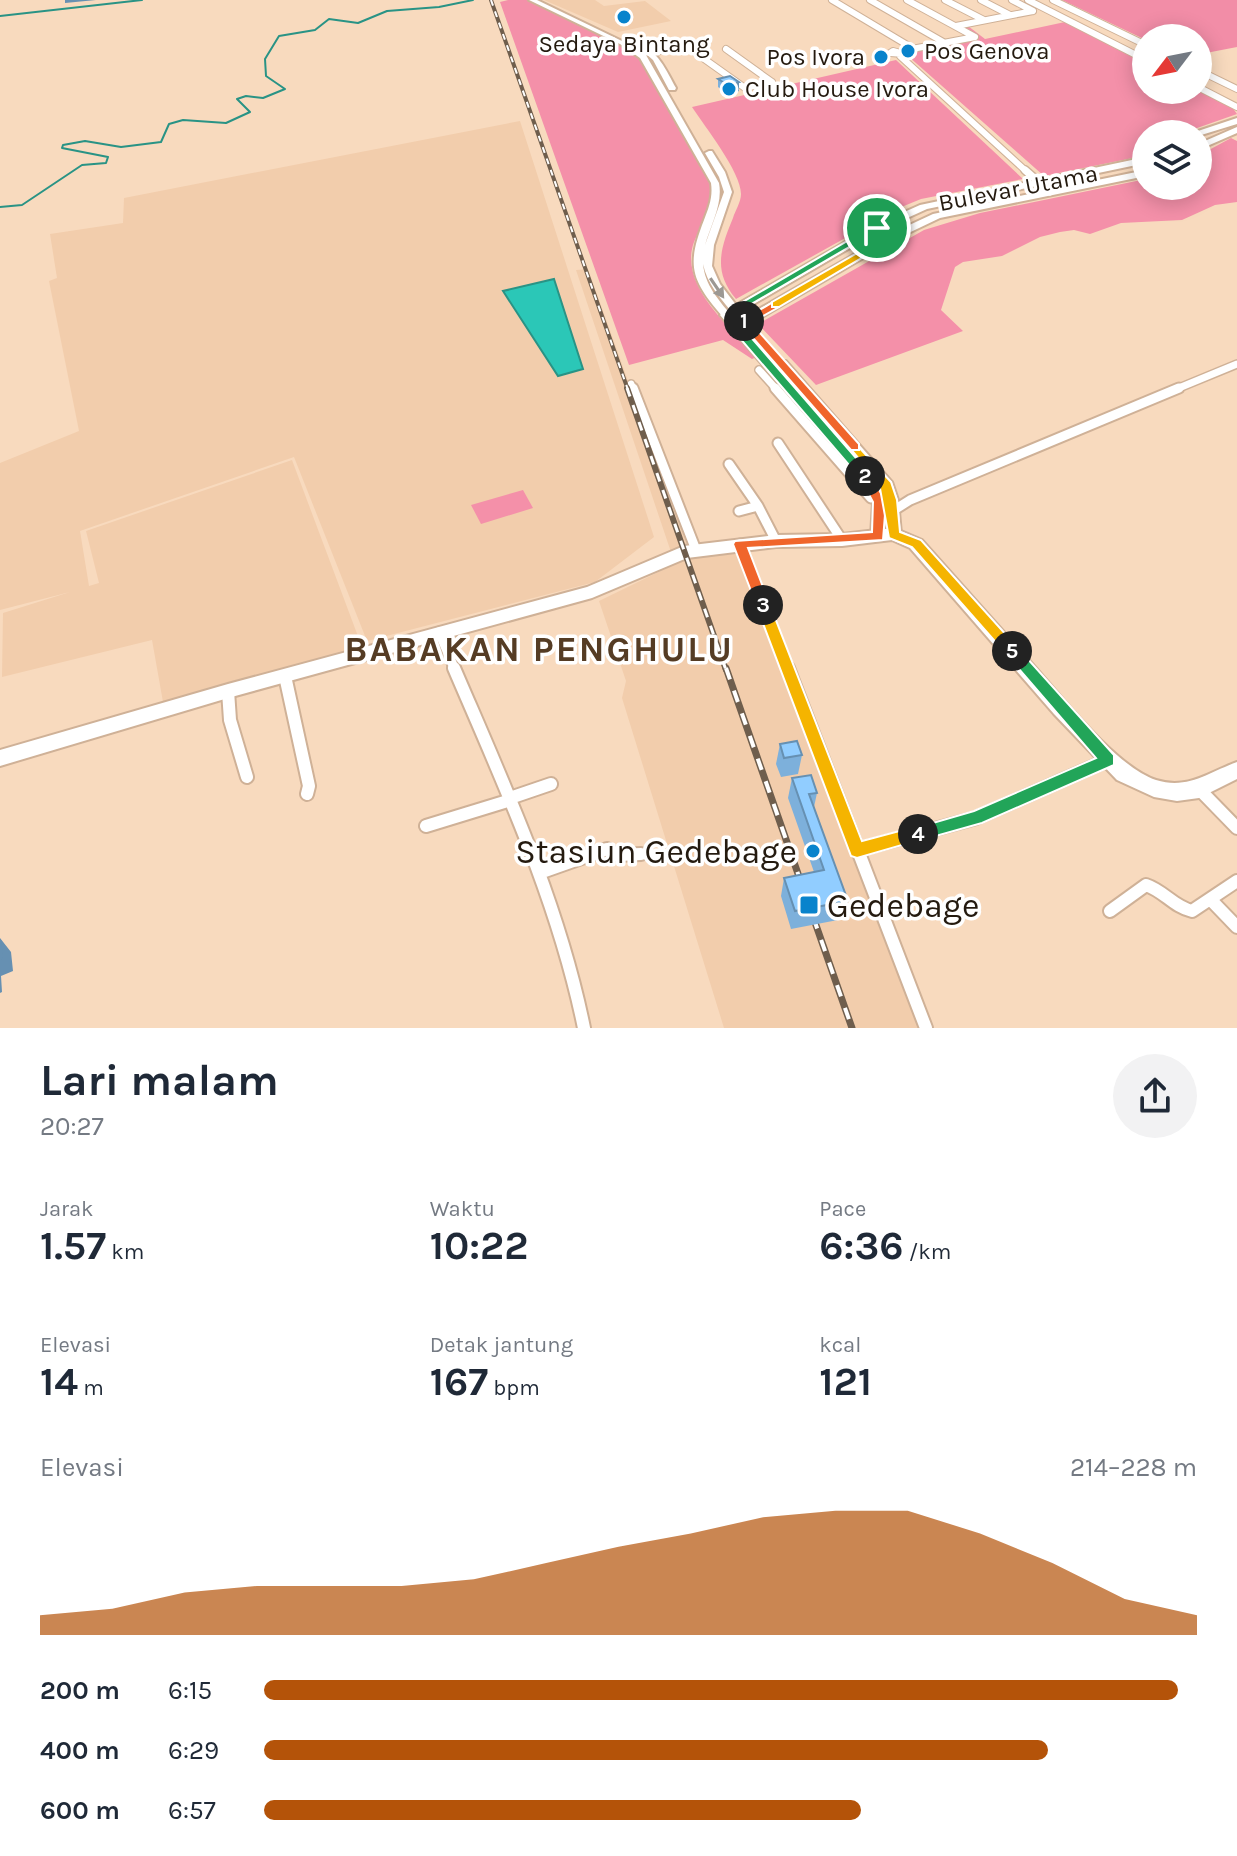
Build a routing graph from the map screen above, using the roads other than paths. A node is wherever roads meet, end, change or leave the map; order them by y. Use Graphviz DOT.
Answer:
graph roads {
  1 [pos="832,0"];
  2 [pos="873,0"];
  3 [pos="907,0"];
  4 [pos="945,0"];
  5 [pos="981,0"];
  6 [pos="1012,0"];
  7 [pos="1028,0"];
  8 [pos="1053,0"];
  9 [pos="536,1"];
  10 [pos="845,7"];
  11 [pos="566,15"];
  12 [pos="1011,15"];
  13 [pos="984,20"];
  14 [pos="956,26"];
  15 [pos="1132,38"];
  16 [pos="945,43"];
  17 [pos="726,49"];
  18 [pos="907,51"];
  19 [pos="650,53"];
  20 [pos="1132,53"];
  21 [pos="1212,77"];
  22 [pos="662,80"];
  23 [pos="1237,89"];
  24 [pos="1212,94"];
  25 [pos="1237,107"];
  26 [pos="1237,121"];
  27 [pos="1212,129"];
  28 [pos="1237,130"];
  29 [pos="1212,141"];
  30 [pos="1132,163"];
  31 [pos="1132,176"];
  32 [pos="1038,182"];
  33 [pos="1050,192"];
  34 [pos="877,228"];
  35 [pos="892,237"];
  36 [pos="730,312"];
  37 [pos="740,324"];
  38 [pos="1237,364"];
  39 [pos="759,370"];
  40 [pos="631,384"];
  41 [pos="832,430"];
  42 [pos="778,443"];
  43 [pos="842,457"];
  44 [pos="729,464"];
  45 [pos="871,498"];
  46 [pos="758,506"];
  47 [pos="739,511"];
  48 [pos="891,512"];
  49 [pos="886,535"];
  50 [pos="842,540"];
  51 [pos="776,541"];
  52 [pos="740,544"];
  53 [pos="696,550"];
  54 [pos="439,632"];
  55 [pos="285,676"];
  56 [pos="228,691"];
  57 [pos="0,758"];
  58 [pos="1108,760"];
  59 [pos="1237,770"];
  60 [pos="247,777"];
  61 [pos="551,784"];
  62 [pos="1199,789"];
  63 [pos="307,794"];
  64 [pos="510,799"];
  65 [pos="426,826"];
  66 [pos="1237,828"];
  67 [pos="857,850"];
  68 [pos="641,854"];
  69 [pos="542,872"];
  70 [pos="1237,881"];
  71 [pos="1215,904"];
  72 [pos="1110,911"];
  73 [pos="1237,925"];
  74 [pos="584,1028"];
  75 [pos="926,1028"];
  1 -- 10 [label="street"];
  2 -- 10 [label="street"];
  2 -- 16 [label="street"];
  3 -- 14 [label="street"];
  4 -- 13 [label="street"];
  5 -- 12 [label="street"];
  6 -- 12 [label="street"];
  7 -- 20 [label="street"];
  8 -- 15 [label="street"];
  9 -- 11 [label="street"];
  10 -- 18 [label="street"];
  11 -- 19 [label="street"];
  11 -- 22 [label="street"];
  12 -- 13 [label="street"];
  13 -- 14 [label="street"];
  14 -- 16 [label="street"];
  16 -- 18 [label="street"];
  17 -- 19 [label="street"];
  18 -- 32 [label="street"];
  19 -- 22 [label="street"];
  21 -- 23 [label="street"];
  22 -- 36 [label="street"];
  24 -- 25 [label="street"];
  26 -- 27 [label="main road"];
  28 -- 29 [label="main road"];
  30 -- 32 [label="main road, Bulevar Utama"];
  31 -- 33 [label="main road, Bulevar Utama"];
  32 -- 33 [label="street"];
  32 -- 34 [label="main road, Bulevar Utama"];
  33 -- 35 [label="main road, Bulevar Utama"];
  34 -- 35 [label="main road"];
  34 -- 36 [label="main road, Bulevar Utama"];
  35 -- 37 [label="main road, Bulevar Utama"];
  36 -- 37 [label="main road"];
  37 -- 41 [label="main road"];
  38 -- 48 [label="street"];
  39 -- 43 [label="street"];
  40 -- 53 [label="street"];
  41 -- 43 [label="main road"];
  41 -- 48 [label="main road"];
  42 -- 50 [label="street"];
  43 -- 45 [label="street"];
  43 -- 49 [label="main road"];
  44 -- 46 [label="street"];
  46 -- 47 [label="street"];
  46 -- 51 [label="street"];
  48 -- 49 [label="main road"];
  49 -- 50 [label="main road"];
  49 -- 58 [label="main road"];
  50 -- 51 [label="main road"];
  51 -- 52 [label="main road"];
  52 -- 53 [label="main road"];
  52 -- 67 [label="street"];
  53 -- 54 [label="main road"];
  54 -- 55 [label="main road"];
  54 -- 64 [label="street"];
  55 -- 56 [label="main road"];
  55 -- 63 [label="street"];
  56 -- 57 [label="main road"];
  56 -- 60 [label="street"];
  58 -- 62 [label="main road"];
  58 -- 67 [label="street"];
  59 -- 62 [label="main road"];
  61 -- 64 [label="street"];
  62 -- 66 [label="street"];
  64 -- 65 [label="street"];
  64 -- 69 [label="street"];
  67 -- 75 [label="street"];
  68 -- 69 [label="street"];
  69 -- 74 [label="street"];
  70 -- 71 [label="street"];
  71 -- 72 [label="street"];
  71 -- 73 [label="street"];
}
